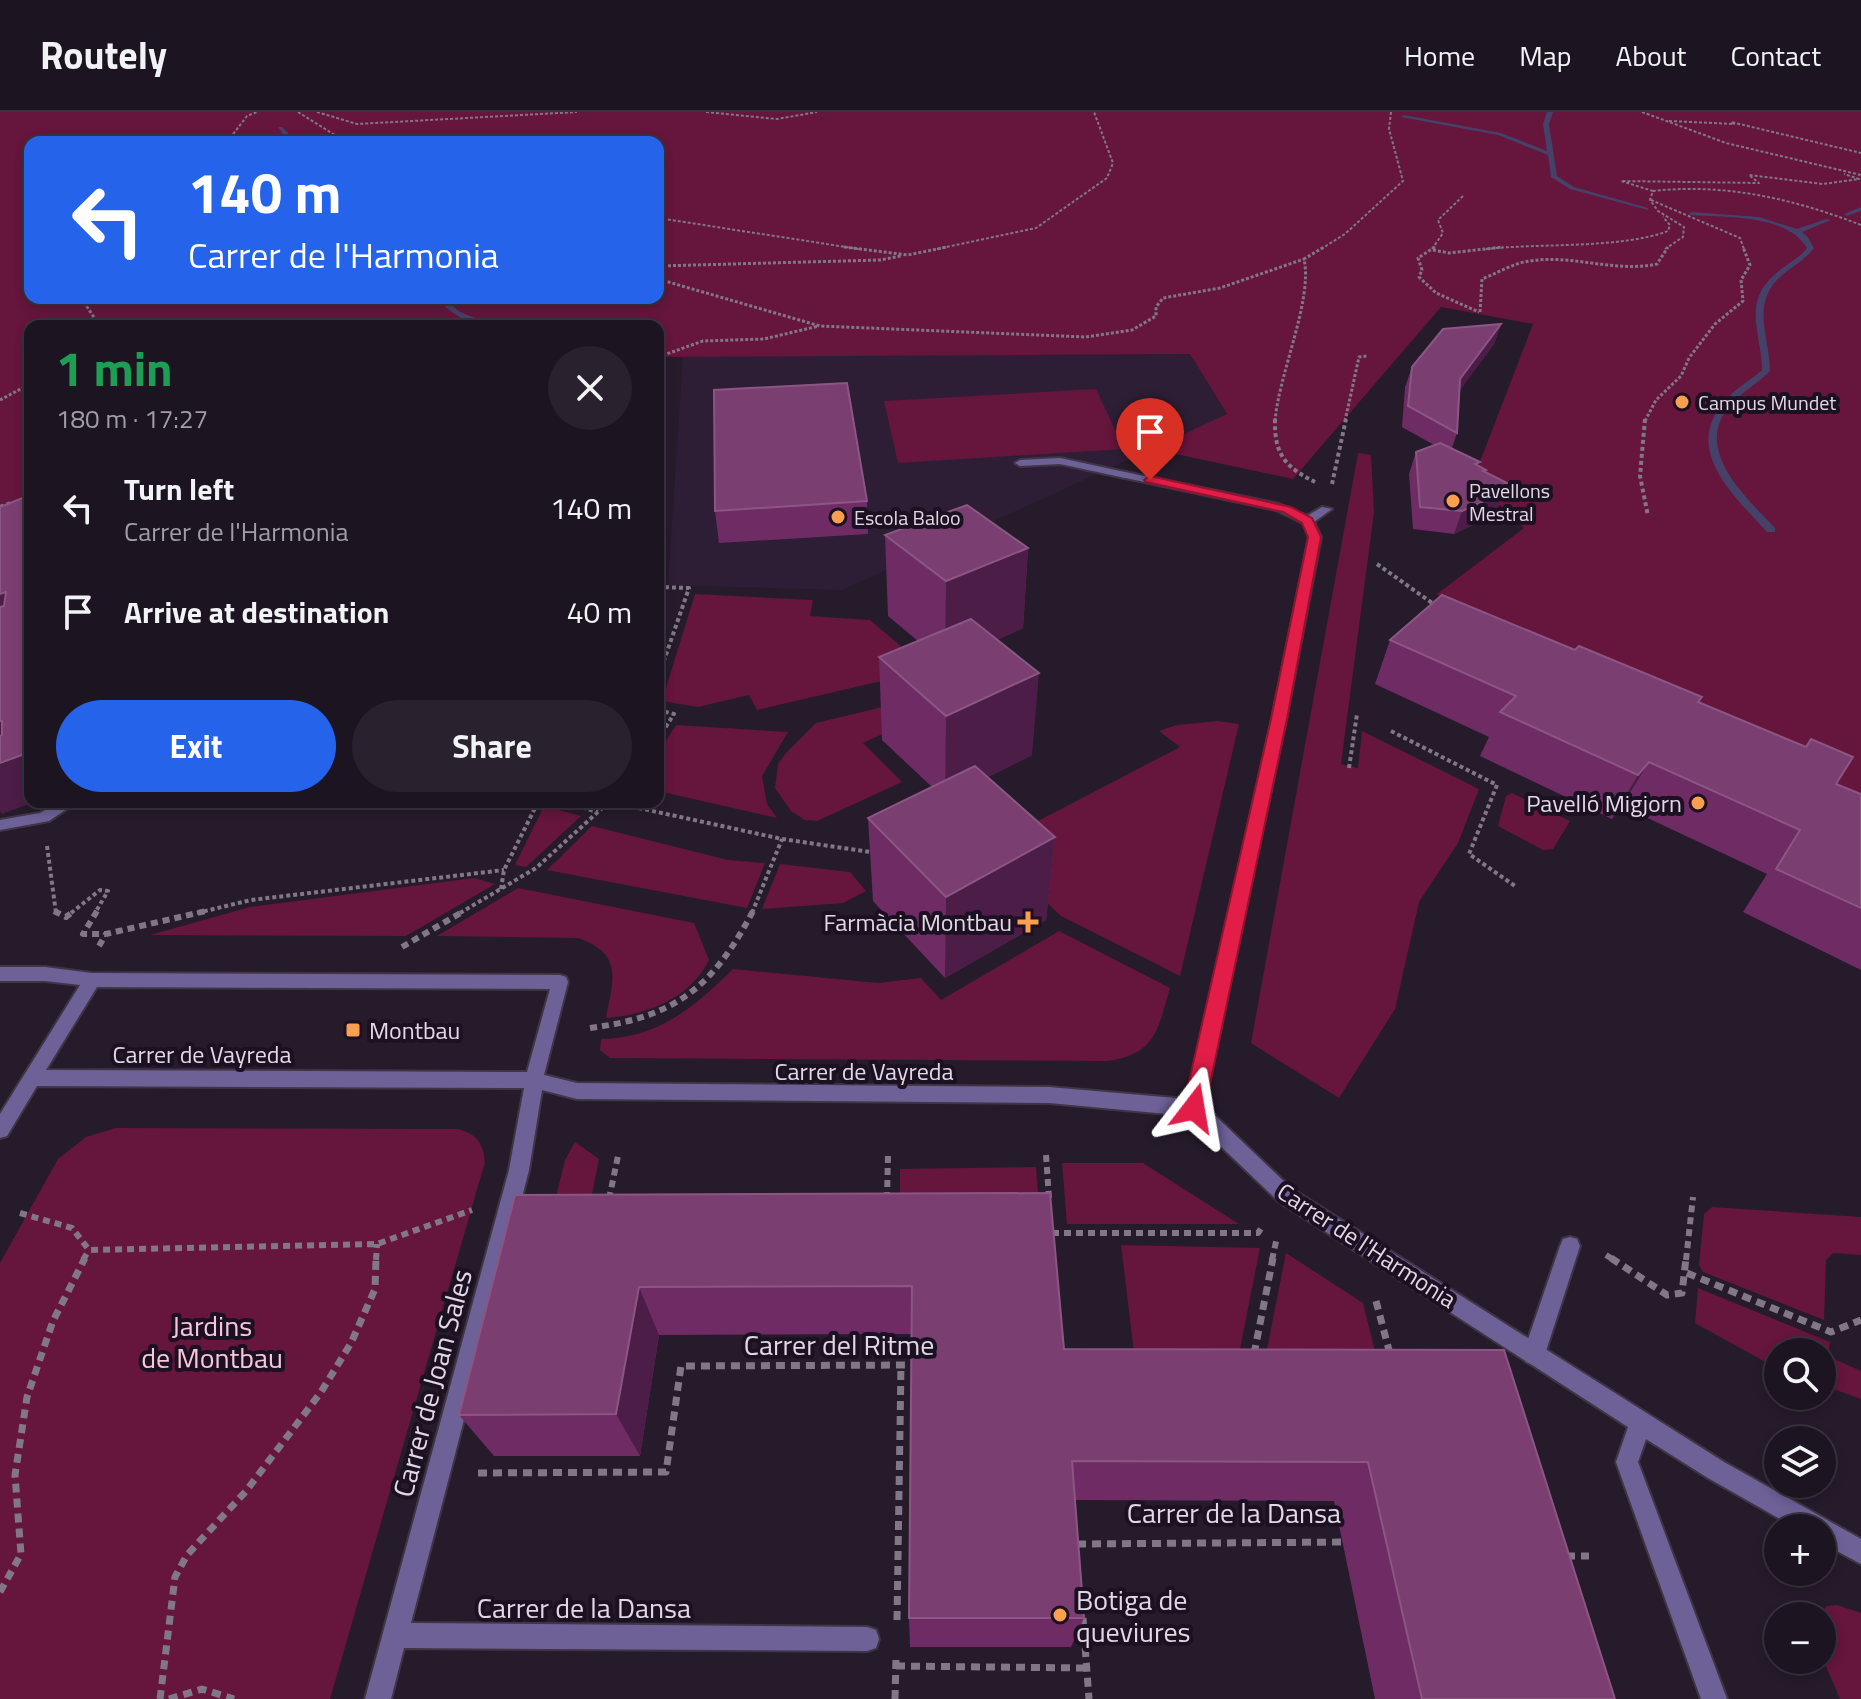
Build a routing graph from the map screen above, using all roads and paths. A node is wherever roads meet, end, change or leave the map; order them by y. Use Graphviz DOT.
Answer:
graph roads {
  1 [pos="257,112"];
  2 [pos="298,112"];
  3 [pos="317,112"];
  4 [pos="577,112"];
  5 [pos="706,112"];
  6 [pos="817,112"];
  7 [pos="1094,112"];
  8 [pos="1392,112"];
  9 [pos="1642,112"];
  10 [pos="1657,119"];
  11 [pos="232,136"];
  12 [pos="336,136"];
  13 [pos="1861,153"];
  14 [pos="1844,174"];
  15 [pos="1861,175"];
  16 [pos="1653,191"];
  17 [pos="1463,196"];
  18 [pos="1650,200"];
  19 [pos="1658,211"];
  20 [pos="664,219"];
  21 [pos="1861,225"];
  22 [pos="1433,250"];
  23 [pos="908,255"];
  24 [pos="1304,259"];
  25 [pos="664,266"];
  26 [pos="664,281"];
  27 [pos="820,326"];
  28 [pos="664,355"];
  29 [pos="1367,356"];
  30 [pos="24,387"];
  31 [pos="0,400"];
  32 [pos="1020,463"];
  33 [pos="1331,486"];
  34 [pos="19,501"];
  35 [pos="0,507"];
  36 [pos="1326,509"];
  37 [pos="1648,516"];
  38 [pos="1308,521"];
  39 [pos="1377,564"];
  40 [pos="664,587"];
  41 [pos="1440,608"];
  42 [pos="664,661"];
  43 [pos="664,712"];
  44 [pos="1357,714"];
  45 [pos="664,730"];
  46 [pos="1391,731"];
  47 [pos="1349,768"];
  48 [pos="60,808"];
  49 [pos="535,808"];
  50 [pos="584,808"];
  51 [pos="603,808"];
  52 [pos="638,808"];
  53 [pos="598,812"];
  54 [pos="44,817"];
  55 [pos="0,825"];
  56 [pos="782,839"];
  57 [pos="885,855"];
  58 [pos="504,870"];
  59 [pos="1515,886"];
  60 [pos="501,889"];
  61 [pos="106,934"];
  62 [pos="99,946"];
  63 [pos="402,947"];
  64 [pos="0,974"];
  65 [pos="92,980"];
  66 [pos="590,1028"];
  67 [pos="32,1078"];
  68 [pos="534,1080"];
  69 [pos="1194,1108"];
  70 [pos="0,1130"];
  71 [pos="888,1155"];
  72 [pos="1046,1155"];
  73 [pos="618,1156"];
  74 [pos="1693,1197"];
  75 [pos="477,1209"];
  76 [pos="607,1210"];
  77 [pos="887,1210"];
  78 [pos="1050,1210"];
  79 [pos="20,1213"];
  80 [pos="1051,1223"];
  81 [pos="1262,1227"];
  82 [pos="1052,1233"];
  83 [pos="1277,1237"];
  84 [pos="377,1244"];
  85 [pos="1570,1246"];
  86 [pos="1053,1248"];
  87 [pos="89,1250"];
  88 [pos="1606,1255"];
  89 [pos="1687,1273"];
  90 [pos="1376,1301"];
  91 [pos="1861,1320"];
  92 [pos="1534,1354"];
  93 [pos="901,1365"];
  94 [pos="930,1366"];
  95 [pos="1251,1368"];
  96 [pos="1394,1369"];
  97 [pos="1641,1422"];
  98 [pos="478,1473"];
  99 [pos="1794,1514"];
  100 [pos="1836,1538"];
  101 [pos="1360,1542"];
  102 [pos="1861,1552"];
  103 [pos="1549,1556"];
  104 [pos="1589,1556"];
  105 [pos="1078,1557"];
  106 [pos="0,1592"];
  107 [pos="1082,1605"];
  108 [pos="396,1635"];
  109 [pos="896,1635"];
  110 [pos="867,1639"];
  111 [pos="896,1651"];
  112 [pos="896,1666"];
  113 [pos="1087,1668"];
  114 [pos="160,1699"];
  115 [pos="169,1699"];
  116 [pos="234,1699"];
  117 [pos="378,1699"];
  118 [pos="895,1699"];
  119 [pos="1089,1699"];
  120 [pos="1714,1699"];
  1 -- 11 [label="path"];
  2 -- 12 [label="path"];
  3 -- 4 [label="path"];
  5 -- 6 [label="path"];
  7 -- 23 [label="path"];
  8 -- 24 [label="path"];
  9 -- 10 [label="path"];
  10 -- 13 [label="path"];
  10 -- 14 [label="path"];
  14 -- 15 [label="path"];
  14 -- 16 [label="path"];
  16 -- 18 [label="path"];
  16 -- 21 [label="path"];
  17 -- 22 [label="path"];
  18 -- 19 [label="path"];
  18 -- 37 [label="path"];
  19 -- 22 [label="path"];
  19 -- 22 [label="path"];
  20 -- 23 [label="path"];
  23 -- 25 [label="path"];
  24 -- 27 [label="path"];
  24 -- 33 [label="path"];
  26 -- 27 [label="path"];
  27 -- 28 [label="path"];
  29 -- 33 [label="path"];
  30 -- 31 [label="path"];
  32 -- 38 [label="street"];
  33 -- 36 [label="path"];
  34 -- 35 [label="path"];
  36 -- 38 [label="street"];
  38 -- 69 [label="street"];
  39 -- 41 [label="path"];
  40 -- 42 [label="path"];
  43 -- 45 [label="path"];
  44 -- 47 [label="path"];
  46 -- 59 [label="path"];
  48 -- 54 [label="street"];
  49 -- 58 [label="path"];
  50 -- 53 [label="path"];
  51 -- 53 [label="path"];
  52 -- 56 [label="path"];
  53 -- 60 [label="path"];
  54 -- 55 [label="street"];
  54 -- 61 [label="path"];
  56 -- 57 [label="path"];
  56 -- 66 [label="path"];
  58 -- 60 [label="path"];
  58 -- 61 [label="path"];
  60 -- 63 [label="path"];
  61 -- 62 [label="path"];
  64 -- 65 [label="street"];
  65 -- 67 [label="street"];
  65 -- 68 [label="street"];
  67 -- 68 [label="street, Carrer de Vayreda"];
  67 -- 70 [label="street"];
  68 -- 69 [label="street, Carrer de Vayreda"];
  68 -- 108 [label="street, Carrer de Joan Sales"];
  69 -- 92 [label="street, Carrer de l'Harmonia"];
  71 -- 77 [label="path"];
  72 -- 78 [label="path"];
  73 -- 76 [label="path"];
  74 -- 89 [label="path"];
  75 -- 84 [label="path"];
  79 -- 87 [label="path"];
  80 -- 82 [label="path"];
  81 -- 82 [label="path"];
  82 -- 86 [label="path"];
  83 -- 95 [label="path"];
  84 -- 87 [label="path"];
  84 -- 114 [label="path"];
  85 -- 92 [label="street"];
  87 -- 106 [label="path"];
  88 -- 89 [label="path"];
  89 -- 91 [label="path"];
  90 -- 96 [label="path"];
  92 -- 97 [label="street, Carrer de l'Harmonia"];
  93 -- 94 [label="path, Carrer del Ritme"];
  93 -- 98 [label="path, Carrer del Ritme"];
  93 -- 109 [label="path"];
  97 -- 99 [label="street, Carrer de l'Harmonia"];
  97 -- 120 [label="street"];
  100 -- 102 [label="street, Carrer de l'Harmonia"];
  101 -- 105 [label="path, Carrer de la Dansa"];
  103 -- 104 [label="path"];
  107 -- 113 [label="path"];
  108 -- 110 [label="street, Carrer de la Dansa"];
  108 -- 117 [label="street, Carrer de Joan Sales"];
  111 -- 112 [label="path"];
  112 -- 113 [label="path"];
  112 -- 118 [label="path"];
  113 -- 119 [label="path"];
  115 -- 116 [label="path"];
}
